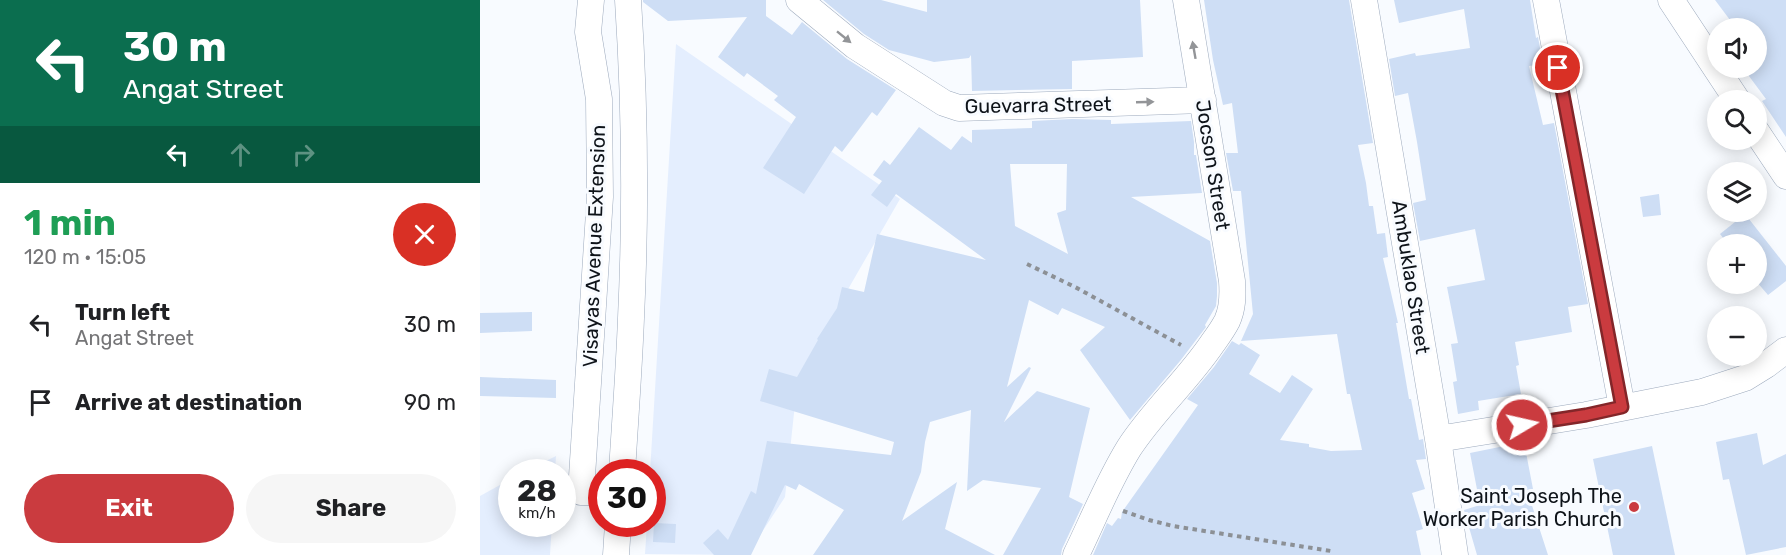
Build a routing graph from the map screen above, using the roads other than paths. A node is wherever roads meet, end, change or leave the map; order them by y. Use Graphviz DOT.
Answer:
graph roads {
  1 [pos="591,0"];
  2 [pos="628,0"];
  3 [pos="799,0"];
  4 [pos="1186,0"];
  5 [pos="1364,0"];
  6 [pos="1546,0"];
  7 [pos="1671,0"];
  8 [pos="1730,90"];
  9 [pos="1203,100"];
  10 [pos="1767,148"];
  11 [pos="1786,176"];
  12 [pos="593,315"];
  13 [pos="631,315"];
  14 [pos="1786,350"];
  15 [pos="1622,407"];
  16 [pos="1438,439"];
  17 [pos="591,459"];
  18 [pos="623,459"];
  19 [pos="617,537"];
  20 [pos="616,555"];
  21 [pos="1076,555"];
  22 [pos="1455,555"];
  1 -- 12 [label="street, Visayas Avenue Extension"];
  2 -- 13 [label="street, Visayas Avenue Extension"];
  3 -- 9 [label="street, Guevarra Street, one-way"];
  9 -- 4 [label="street, Jocson Street, one-way"];
  5 -- 16 [label="street, Ambuklao Street"];
  6 -- 15 [label="street"];
  7 -- 8 [label="street"];
  9 -- 21 [label="street, Jocson Street"];
  10 -- 11 [label="street"];
  12 -- 13 [label="street"];
  12 -- 17 [label="street, Visayas Avenue Extension"];
  13 -- 18 [label="street, Visayas Avenue Extension"];
  14 -- 15 [label="street"];
  15 -- 16 [label="street"];
  16 -- 22 [label="street, Ambuklao Street"];
  19 -- 20 [label="street"];
}
